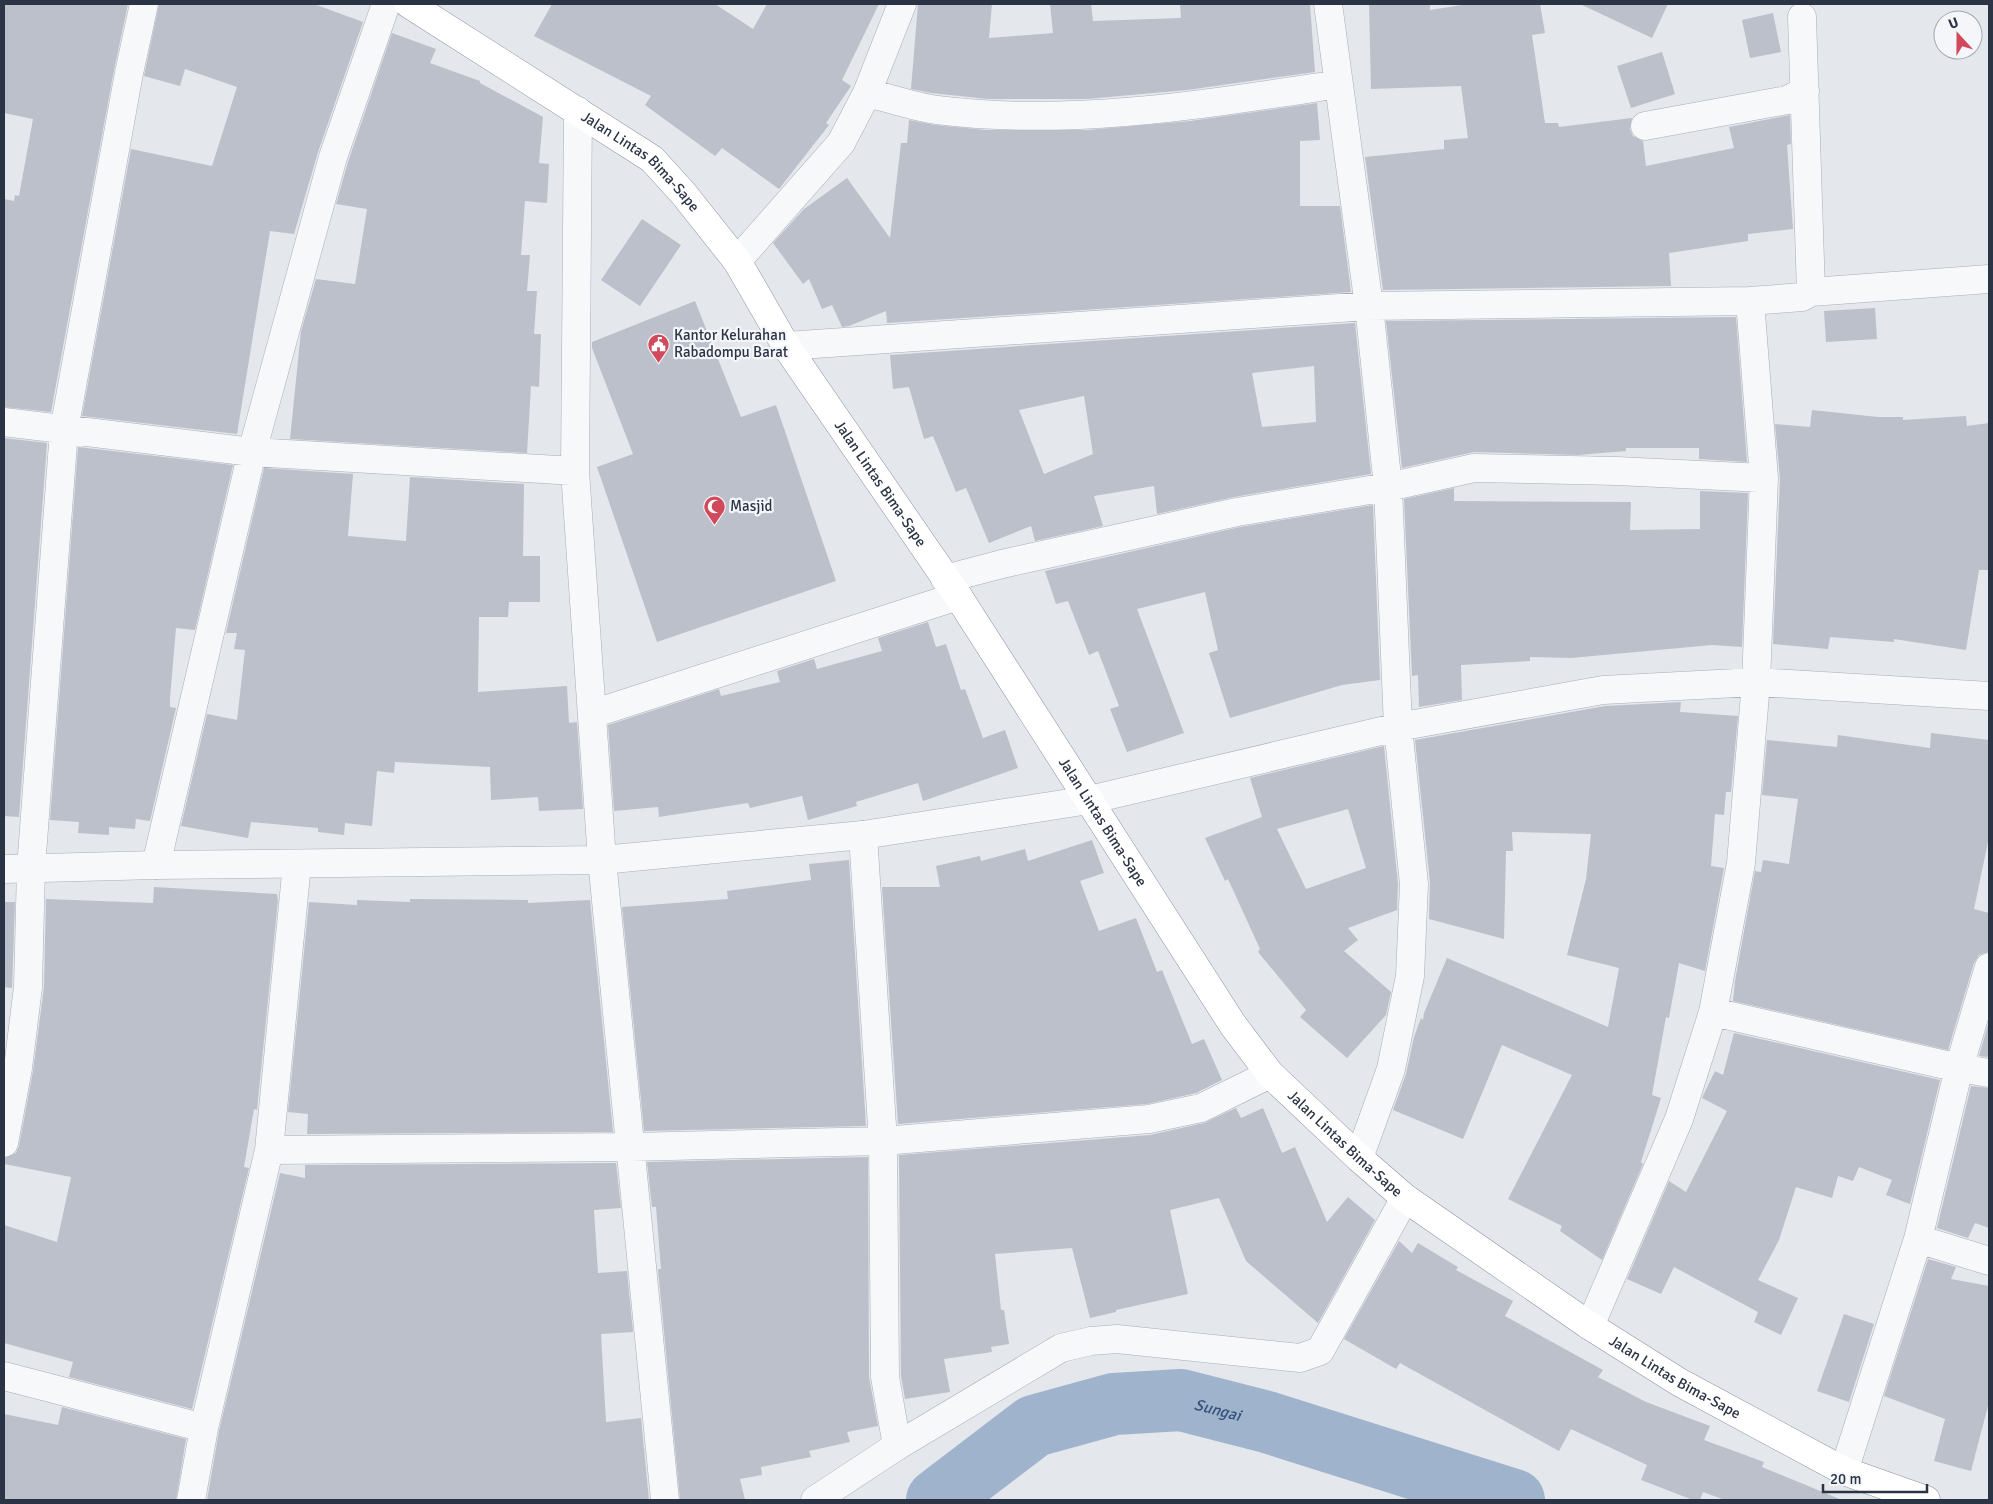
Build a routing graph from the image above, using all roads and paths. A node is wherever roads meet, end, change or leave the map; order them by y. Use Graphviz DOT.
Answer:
graph roads {
  1 [pos="144,4"];
  2 [pos="386,4"];
  3 [pos="409,4"];
  4 [pos="902,4"];
  5 [pos="1328,4"];
  6 [pos="1802,17"];
  7 [pos="1339,84"];
  8 [pos="1805,92"];
  9 [pos="867,93"];
  10 [pos="578,111"];
  11 [pos="1645,126"];
  12 [pos="737,261"];
  13 [pos="1989,280"];
  14 [pos="1811,292"];
  15 [pos="1750,301"];
  16 [pos="1369,306"];
  17 [pos="786,346"];
  18 [pos="4,422"];
  19 [pos="64,430"];
  20 [pos="252,452"];
  21 [pos="575,471"];
  22 [pos="1764,478"];
  23 [pos="1388,487"];
  24 [pos="951,587"];
  25 [pos="1756,682"];
  26 [pos="1989,696"];
  27 [pos="592,714"];
  28 [pos="1398,727"];
  29 [pos="1089,800"];
  30 [pos="863,835"];
  31 [pos="602,860"];
  32 [pos="297,864"];
  33 [pos="156,865"];
  34 [pos="31,868"];
  35 [pos="4,869"];
  36 [pos="1989,967"];
  37 [pos="1714,1012"];
  38 [pos="1959,1068"];
  39 [pos="1989,1073"];
  40 [pos="1270,1074"];
  41 [pos="883,1141"];
  42 [pos="4,1142"];
  43 [pos="630,1147"];
  44 [pos="268,1150"];
  45 [pos="1359,1158"];
  46 [pos="1406,1198"];
  47 [pos="1918,1239"];
  48 [pos="1989,1261"];
  49 [pos="1590,1326"];
  50 [pos="4,1376"];
  51 [pos="204,1428"];
  52 [pos="897,1446"];
  53 [pos="1844,1471"];
  54 [pos="191,1500"];
  55 [pos="665,1500"];
  56 [pos="815,1500"];
  57 [pos="1926,1500"];
  1 -- 19 [label="street"];
  2 -- 20 [label="street"];
  3 -- 10 [label="highway, Jalan Lintas Bima-Sape"];
  4 -- 9 [label="street"];
  5 -- 7 [label="street"];
  6 -- 8 [label="street"];
  7 -- 9 [label="street"];
  7 -- 16 [label="street"];
  8 -- 11 [label="street"];
  8 -- 14 [label="street"];
  9 -- 12 [label="street"];
  10 -- 12 [label="highway, Jalan Lintas Bima-Sape"];
  10 -- 21 [label="street"];
  12 -- 17 [label="highway, Jalan Lintas Bima-Sape"];
  13 -- 14 [label="street"];
  14 -- 15 [label="street"];
  15 -- 16 [label="street"];
  15 -- 22 [label="street"];
  16 -- 17 [label="street"];
  16 -- 23 [label="street"];
  17 -- 24 [label="highway, Jalan Lintas Bima-Sape"];
  18 -- 19 [label="street"];
  19 -- 20 [label="street"];
  19 -- 34 [label="street"];
  20 -- 21 [label="street"];
  20 -- 33 [label="street"];
  21 -- 27 [label="street"];
  22 -- 23 [label="street"];
  22 -- 25 [label="street"];
  23 -- 24 [label="street"];
  23 -- 28 [label="street"];
  24 -- 27 [label="street"];
  24 -- 29 [label="highway, Jalan Lintas Bima-Sape"];
  25 -- 26 [label="street"];
  25 -- 28 [label="street"];
  25 -- 37 [label="street"];
  27 -- 31 [label="street"];
  28 -- 29 [label="street"];
  28 -- 45 [label="street"];
  29 -- 30 [label="street"];
  29 -- 40 [label="highway, Jalan Lintas Bima-Sape"];
  30 -- 31 [label="street"];
  30 -- 41 [label="street"];
  31 -- 32 [label="street"];
  31 -- 43 [label="street"];
  32 -- 33 [label="street"];
  32 -- 44 [label="street"];
  33 -- 34 [label="street"];
  34 -- 35 [label="street"];
  34 -- 42 [label="street"];
  36 -- 38 [label="street"];
  37 -- 38 [label="street"];
  37 -- 49 [label="street"];
  38 -- 39 [label="street"];
  38 -- 47 [label="street"];
  40 -- 41 [label="street"];
  40 -- 45 [label="highway, Jalan Lintas Bima-Sape"];
  41 -- 43 [label="street"];
  41 -- 52 [label="street"];
  43 -- 44 [label="street"];
  43 -- 55 [label="street"];
  44 -- 51 [label="street"];
  45 -- 46 [label="highway, Jalan Lintas Bima-Sape"];
  46 -- 49 [label="highway, Jalan Lintas Bima-Sape"];
  46 -- 52 [label="street"];
  47 -- 48 [label="street"];
  47 -- 53 [label="street"];
  49 -- 53 [label="highway, Jalan Lintas Bima-Sape"];
  50 -- 51 [label="street"];
  51 -- 54 [label="street"];
  52 -- 56 [label="street"];
  53 -- 57 [label="highway, Jalan Lintas Bima-Sape"];
}
